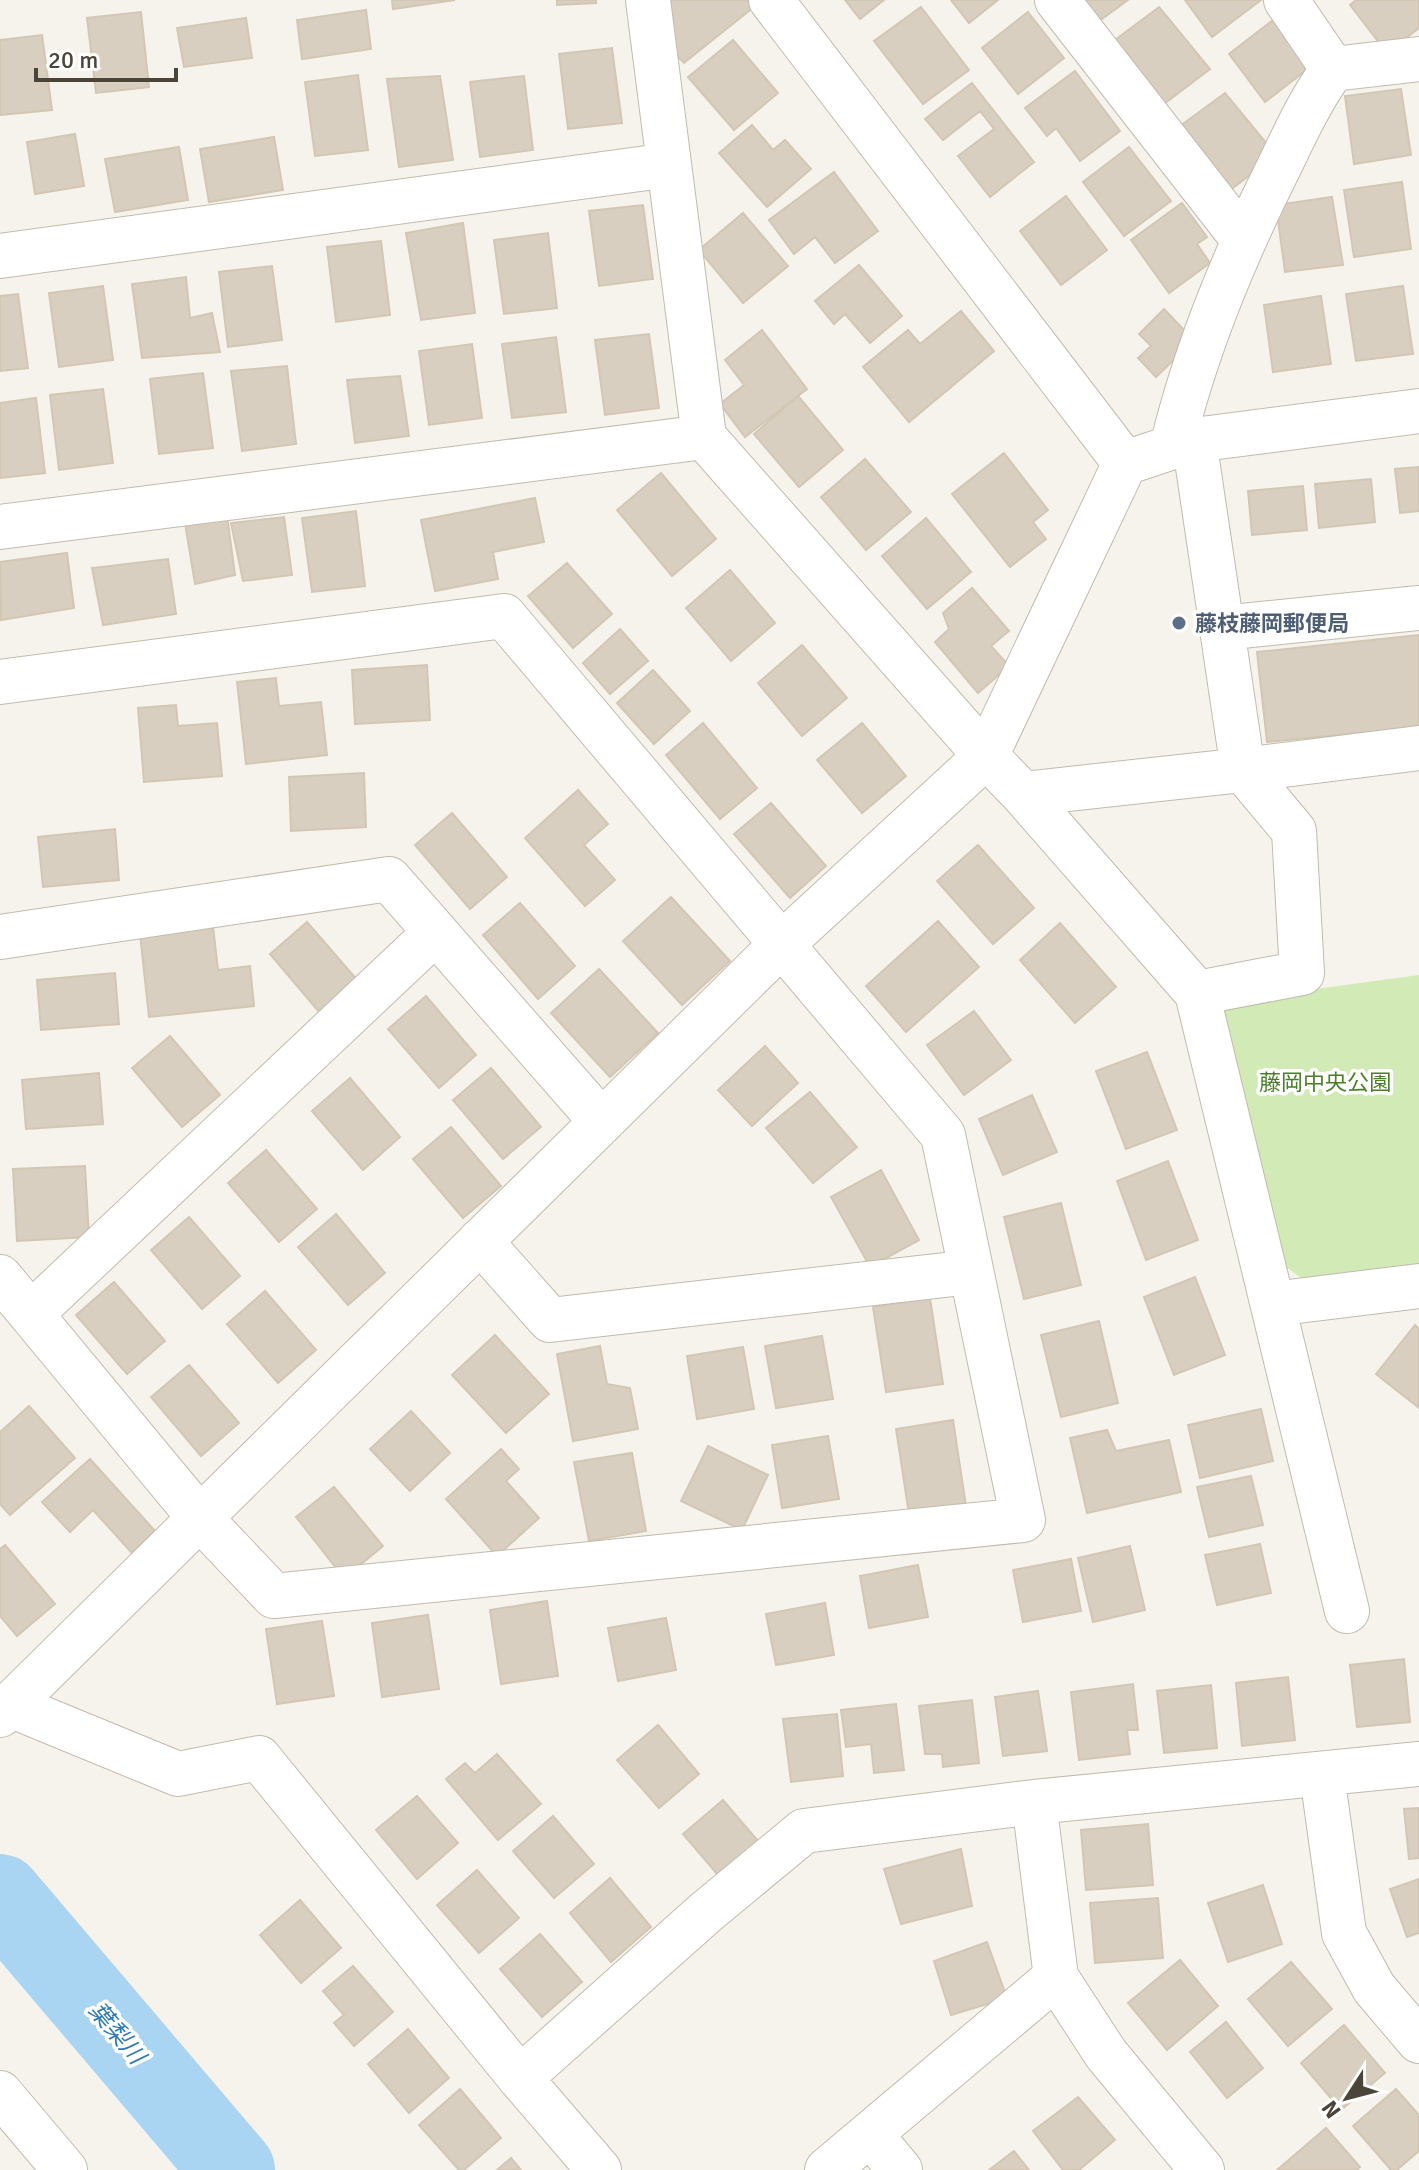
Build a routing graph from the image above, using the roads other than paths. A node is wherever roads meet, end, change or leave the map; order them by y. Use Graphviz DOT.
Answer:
graph roads {
  1 [pos="648,0"];
  2 [pos="771,0"];
  3 [pos="1057,0"];
  4 [pos="1286,0"];
  5 [pos="1419,59"];
  6 [pos="1333,69"];
  7 [pos="669,165"];
  8 [pos="1243,239"];
  9 [pos="0,256"];
  10 [pos="1419,411"];
  11 [pos="704,437"];
  12 [pos="1183,444"];
  13 [pos="1125,463"];
  14 [pos="0,527"];
  15 [pos="1419,608"];
  16 [pos="1222,628"];
  17 [pos="0,682"];
  18 [pos="1419,748"];
  19 [pos="986,756"];
  20 [pos="1243,770"];
  21 [pos="1023,794"];
  22 [pos="436,932"];
  23 [pos="0,937"];
  24 [pos="783,943"];
  25 [pos="1197,993"];
  26 [pos="601,1121"];
  27 [pos="480,1241"];
  28 [pos="971,1272"];
  29 [pos="0,1277"];
  30 [pos="1419,1286"];
  31 [pos="1273,1304"];
  32 [pos="31,1314"];
  33 [pos="199,1517"];
  34 [pos="1347,1611"];
  35 [pos="5,1710"];
  36 [pos="1419,1764"];
  37 [pos="1322,1775"];
  38 [pos="1034,1802"];
  39 [pos="1056,1977"];
  40 [pos="1419,2041"];
  41 [pos="520,2078"];
  42 [pos="0,2093"];
  43 [pos="870,2134"];
  44 [pos="65,2170"];
  45 [pos="599,2170"];
  46 [pos="827,2170"];
  47 [pos="900,2170"];
  48 [pos="1202,2170"];
  1 -- 7 [label="street"];
  2 -- 13 [label="street"];
  3 -- 8 [label="street"];
  4 -- 6 [label="street"];
  5 -- 6 [label="street"];
  6 -- 8 [label="street"];
  7 -- 9 [label="street"];
  7 -- 11 [label="street"];
  8 -- 12 [label="street"];
  10 -- 12 [label="street"];
  11 -- 14 [label="street"];
  11 -- 19 [label="street"];
  12 -- 13 [label="street"];
  12 -- 16 [label="street"];
  13 -- 19 [label="street"];
  15 -- 16 [label="street"];
  16 -- 20 [label="street"];
  17 -- 24 [label="street"];
  18 -- 20 [label="street"];
  19 -- 21 [label="street"];
  19 -- 24 [label="street"];
  20 -- 21 [label="street"];
  20 -- 25 [label="street"];
  21 -- 25 [label="street"];
  22 -- 23 [label="street"];
  22 -- 26 [label="street"];
  22 -- 32 [label="street"];
  24 -- 26 [label="street"];
  24 -- 28 [label="street"];
  25 -- 31 [label="street"];
  26 -- 27 [label="street"];
  27 -- 28 [label="street"];
  27 -- 33 [label="street"];
  28 -- 33 [label="street"];
  29 -- 32 [label="street"];
  30 -- 31 [label="street"];
  31 -- 34 [label="street"];
  32 -- 33 [label="street"];
  33 -- 35 [label="street"];
  35 -- 41 [label="street"];
  36 -- 37 [label="street"];
  37 -- 38 [label="street"];
  37 -- 40 [label="street"];
  38 -- 39 [label="street"];
  38 -- 41 [label="street"];
  39 -- 43 [label="street"];
  39 -- 48 [label="street"];
  41 -- 45 [label="street"];
  42 -- 44 [label="street"];
  43 -- 46 [label="street"];
  43 -- 47 [label="street"];
}
